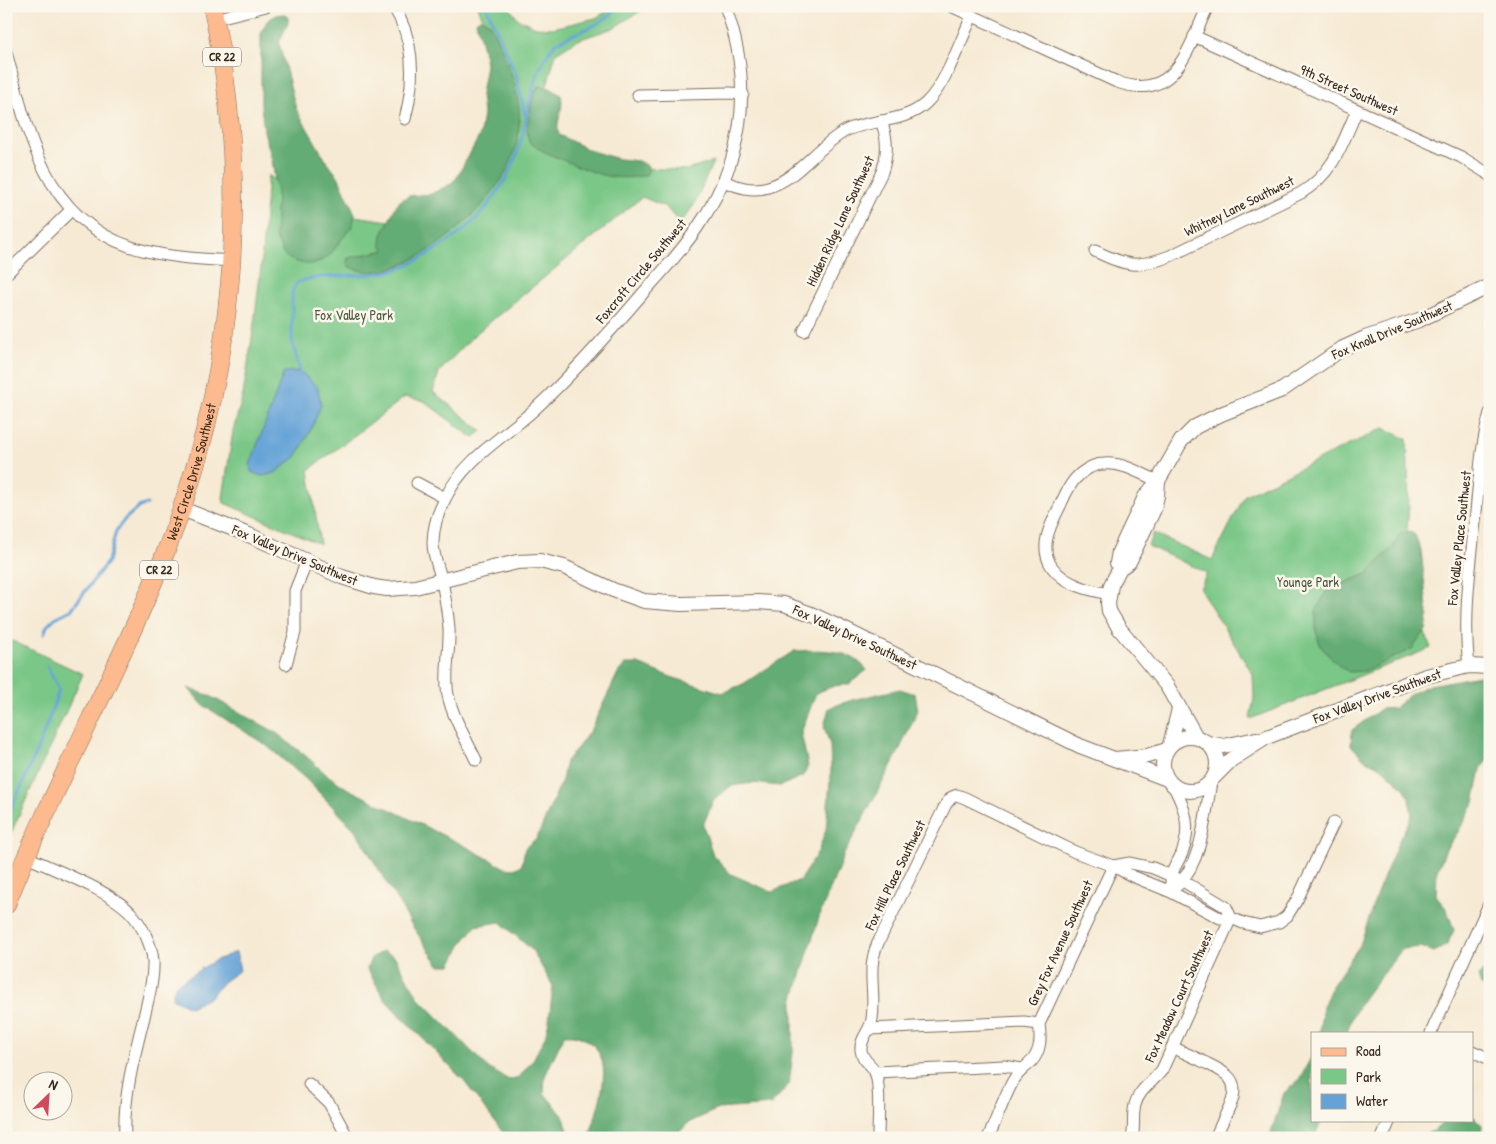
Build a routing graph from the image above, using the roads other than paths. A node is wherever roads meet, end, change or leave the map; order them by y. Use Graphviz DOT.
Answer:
graph roads {
  1 [pos="266,6"];
  2 [pos="393,6"];
  3 [pos="725,6"];
  4 [pos="951,6"];
  5 [pos="1208,6"];
  6 [pos="213,13"];
  7 [pos="972,16"];
  8 [pos="1194,36"];
  9 [pos="6,52"];
  10 [pos="743,94"];
  11 [pos="638,95"];
  12 [pos="19,99"];
  13 [pos="6,102"];
  14 [pos="1357,110"];
  15 [pos="405,119"];
  16 [pos="882,120"];
  17 [pos="1490,175"];
  18 [pos="724,181"];
  19 [pos="71,210"];
  20 [pos="1095,251"];
  21 [pos="233,261"];
  22 [pos="6,274"];
  23 [pos="1490,286"];
  24 [pos="804,331"];
  25 [pos="1490,413"];
  26 [pos="1158,482"];
  27 [pos="417,483"];
  28 [pos="445,498"];
  29 [pos="182,509"];
  30 [pos="307,561"];
  31 [pos="442,580"];
  32 [pos="1109,594"];
  33 [pos="286,664"];
  34 [pos="1469,666"];
  35 [pos="1490,667"];
  36 [pos="1179,709"];
  37 [pos="1266,737"];
  38 [pos="1202,740"];
  39 [pos="1168,748"];
  40 [pos="476,760"];
  41 [pos="1114,760"];
  42 [pos="1213,779"];
  43 [pos="1170,782"];
  44 [pos="1334,822"];
  45 [pos="27,857"];
  46 [pos="1113,866"];
  47 [pos="1170,876"];
  48 [pos="1183,881"];
  49 [pos="1171,892"];
  50 [pos="1490,902"];
  51 [pos="6,905"];
  52 [pos="1231,918"];
  53 [pos="1039,1024"];
  54 [pos="870,1029"];
  55 [pos="1432,1032"];
  56 [pos="1172,1047"];
  57 [pos="1474,1052"];
  58 [pos="1490,1059"];
  59 [pos="1022,1069"];
  60 [pos="875,1072"];
  61 [pos="310,1084"];
  62 [pos="1389,1122"];
  63 [pos="125,1138"];
  64 [pos="348,1138"];
  65 [pos="878,1138"];
  66 [pos="988,1138"];
  67 [pos="1132,1138"];
  68 [pos="1216,1138"];
  69 [pos="1382,1138"];
  1 -- 6 [label="street"];
  2 -- 15 [label="street"];
  3 -- 10 [label="street, Foxcroft Circle Southwest"];
  4 -- 7 [label="street"];
  5 -- 8 [label="street"];
  6 -- 21 [label="main road, West Circle Drive Southwest / CR 22"];
  7 -- 8 [label="street"];
  7 -- 16 [label="street"];
  8 -- 14 [label="street, 9th Street Southwest"];
  9 -- 12 [label="street"];
  10 -- 11 [label="street"];
  10 -- 18 [label="street, Foxcroft Circle Southwest"];
  12 -- 13 [label="street"];
  12 -- 19 [label="street"];
  14 -- 17 [label="street, 9th Street Southwest"];
  14 -- 20 [label="street, Whitney Lane Southwest"];
  16 -- 18 [label="street"];
  16 -- 24 [label="street, Hidden Ridge Lane Southwest"];
  18 -- 28 [label="street, Foxcroft Circle Southwest"];
  19 -- 21 [label="street"];
  19 -- 22 [label="street"];
  21 -- 29 [label="main road, West Circle Drive Southwest / CR 22"];
  23 -- 26 [label="street, Fox Knoll Drive Southwest"];
  25 -- 34 [label="street, Fox Valley Place Southwest"];
  26 -- 32 [label="street, Fox Knoll Drive Southwest"];
  26 -- 32 [label="street"];
  27 -- 28 [label="street"];
  28 -- 31 [label="street, Foxcroft Circle Southwest"];
  29 -- 30 [label="street, Fox Valley Drive Southwest"];
  29 -- 45 [label="main road, West Circle Drive Southwest / CR 22"];
  30 -- 31 [label="street, Fox Valley Drive Southwest"];
  30 -- 33 [label="street"];
  31 -- 40 [label="street, Foxcroft Circle Southwest"];
  31 -- 41 [label="street, Fox Valley Drive Southwest"];
  32 -- 36 [label="street"];
  34 -- 35 [label="street, Fox Valley Drive Southwest"];
  34 -- 37 [label="street, Fox Valley Drive Southwest"];
  36 -- 38 [label="street"];
  36 -- 39 [label="street"];
  37 -- 38 [label="street, Fox Valley Drive Southwest"];
  37 -- 42 [label="street, Fox Valley Drive Southwest"];
  38 -- 39 [label="street"];
  38 -- 42 [label="street"];
  39 -- 41 [label="street"];
  39 -- 43 [label="street"];
  41 -- 43 [label="street, Fox Valley Drive Southwest"];
  42 -- 43 [label="street"];
  42 -- 48 [label="street"];
  43 -- 47 [label="street"];
  44 -- 52 [label="street, Fox Hill Place Southwest"];
  45 -- 51 [label="main road, West Circle Drive Southwest / CR 22"];
  45 -- 63 [label="street"];
  46 -- 47 [label="street, Fox Hill Place Southwest"];
  46 -- 49 [label="street, Fox Hill Place Southwest"];
  46 -- 53 [label="street, Grey Fox Avenue Southwest"];
  46 -- 54 [label="street, Fox Hill Place Southwest"];
  47 -- 48 [label="street, Fox Hill Place Southwest"];
  47 -- 49 [label="street"];
  48 -- 49 [label="street"];
  48 -- 52 [label="street, Fox Hill Place Southwest"];
  49 -- 52 [label="street, Fox Hill Place Southwest"];
  50 -- 55 [label="street"];
  52 -- 56 [label="street, Fox Meadow Court Southwest"];
  53 -- 54 [label="street"];
  53 -- 59 [label="street, Grey Fox Avenue Southwest"];
  54 -- 60 [label="street, Fox Hill Place Southwest"];
  56 -- 67 [label="street, Fox Meadow Court Southwest"];
  56 -- 68 [label="street"];
  57 -- 58 [label="street"];
  59 -- 60 [label="street"];
  59 -- 66 [label="street, Grey Fox Avenue Southwest"];
  60 -- 65 [label="street, Fox Hill Place Southwest"];
  61 -- 64 [label="street"];
  62 -- 69 [label="street"];
}
